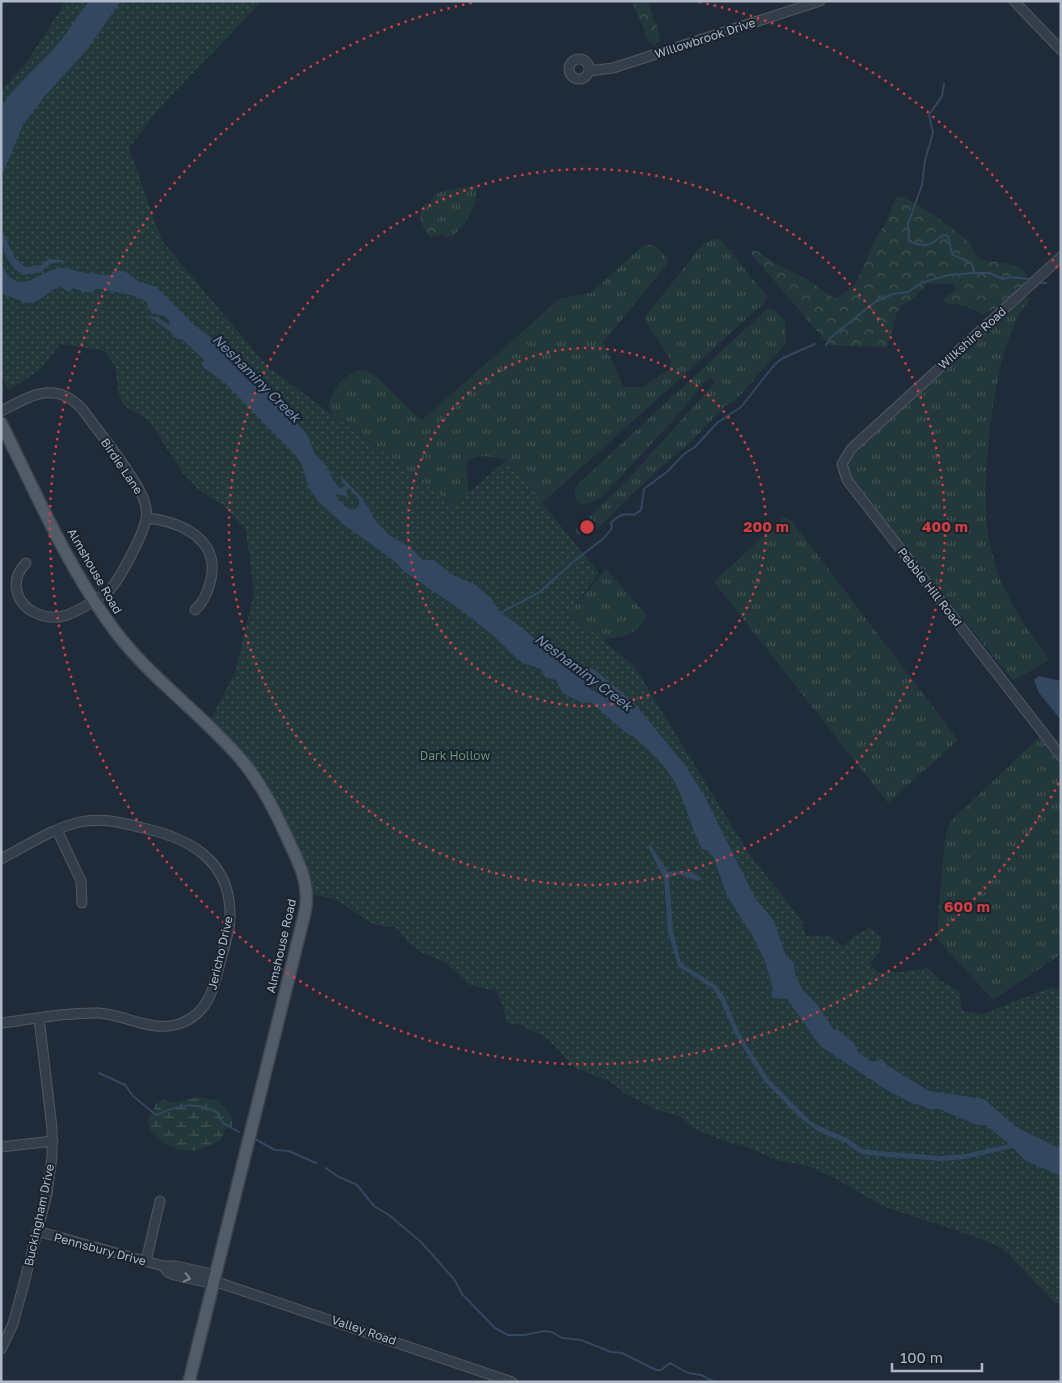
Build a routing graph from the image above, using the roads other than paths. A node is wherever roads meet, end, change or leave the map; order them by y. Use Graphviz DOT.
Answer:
graph roads {
  1 [pos="820,1"];
  2 [pos="1014,1"];
  3 [pos="1061,36"];
  4 [pos="1054,42"];
  5 [pos="1061,50"];
  6 [pos="589,71"];
  7 [pos="1061,257"];
  8 [pos="1,411"];
  9 [pos="883,420"];
  10 [pos="1,424"];
  11 [pos="146,518"];
  12 [pos="26,562"];
  13 [pos="94,601"];
  14 [pos="195,610"];
  15 [pos="1061,756"];
  16 [pos="57,830"];
  17 [pos="1,859"];
  18 [pos="82,903"];
  19 [pos="39,1018"];
  20 [pos="1,1023"];
  21 [pos="53,1141"];
  22 [pos="1,1147"];
  23 [pos="160,1201"];
  24 [pos="37,1231"];
  25 [pos="146,1261"];
  26 [pos="215,1280"];
  27 [pos="1,1349"];
  28 [pos="189,1382"];
  29 [pos="512,1382"];
  1 -- 6 [label="street, Willowbrook Drive"];
  2 -- 4 [label="street"];
  3 -- 4 [label="street"];
  4 -- 5 [label="street"];
  7 -- 9 [label="street, Wilkshire Road"];
  8 -- 11 [label="street, Birdie Lane"];
  9 -- 15 [label="street, Pebble Hill Road"];
  10 -- 13 [label="main road, Almshouse Road"];
  11 -- 13 [label="street"];
  11 -- 14 [label="street"];
  12 -- 13 [label="street"];
  13 -- 26 [label="main road, Almshouse Road"];
  16 -- 17 [label="street, Jericho Drive"];
  16 -- 18 [label="street"];
  16 -- 19 [label="street, Jericho Drive"];
  19 -- 20 [label="street, Jericho Drive"];
  19 -- 21 [label="street, Buckingham Drive"];
  21 -- 22 [label="street"];
  21 -- 24 [label="street, Buckingham Drive"];
  23 -- 25 [label="street"];
  24 -- 25 [label="street, Pennsbury Drive"];
  24 -- 27 [label="street, Buckingham Drive"];
  25 -- 26 [label="street, Pennsbury Drive"];
  26 -- 28 [label="main road, Almshouse Road"];
  26 -- 29 [label="street, Valley Road"];
}
